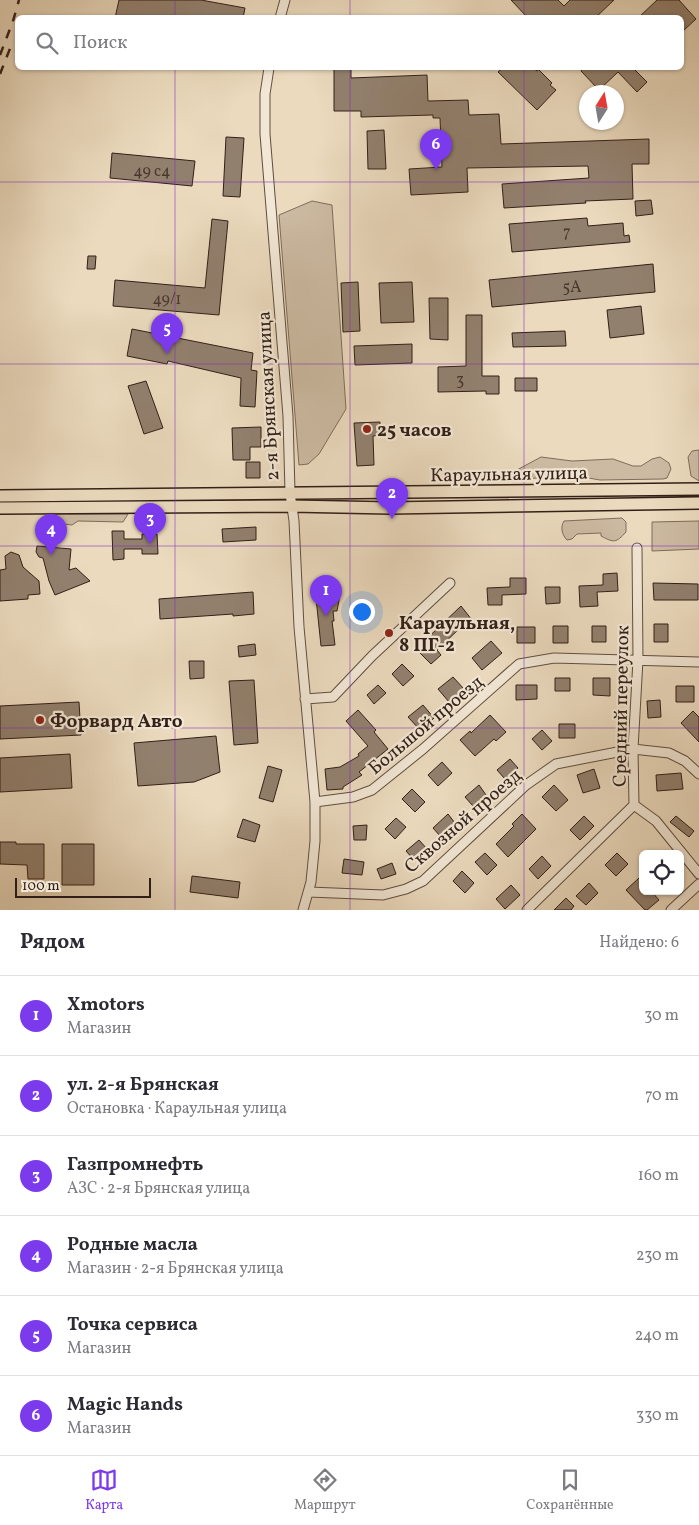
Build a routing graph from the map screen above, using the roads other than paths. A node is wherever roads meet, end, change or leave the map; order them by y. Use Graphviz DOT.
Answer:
graph roads {
  1 [pos="285,0"];
  2 [pos="281,15"];
  3 [pos="269,70"];
  4 [pos="699,489"];
  5 [pos="290,492"];
  6 [pos="0,496"];
  7 [pos="699,503"];
  8 [pos="291,506"];
  9 [pos="0,508"];
  10 [pos="637,548"];
  11 [pos="450,583"];
  12 [pos="638,660"];
  13 [pos="699,662"];
  14 [pos="306,700"];
  15 [pos="633,749"];
  16 [pos="699,774"];
  17 [pos="315,802"];
  18 [pos="634,805"];
  19 [pos="699,874"];
  20 [pos="699,884"];
  21 [pos="309,892"];
  22 [pos="303,910"];
  23 [pos="527,910"];
  24 [pos="671,910"];
  1 -- 2 [label="street"];
  3 -- 5 [label="street, 2-я Брянская улица"];
  4 -- 5 [label="main road, Караульная улица"];
  5 -- 6 [label="main road, 2-я Брянская улица"];
  5 -- 8 [label="street"];
  7 -- 8 [label="main road, Караульная улица"];
  8 -- 9 [label="main road, 2-я Брянская улица"];
  8 -- 14 [label="street"];
  10 -- 12 [label="street, Средний переулок"];
  11 -- 14 [label="street"];
  12 -- 13 [label="street, Большой проезд"];
  12 -- 15 [label="street, Средний переулок"];
  12 -- 17 [label="street, Большой проезд"];
  14 -- 17 [label="street"];
  15 -- 16 [label="street, Сквозной проезд"];
  15 -- 18 [label="street, Средний переулок"];
  15 -- 21 [label="street, Сквозной проезд"];
  17 -- 21 [label="street"];
  18 -- 19 [label="street"];
  18 -- 23 [label="street, Средний переулок"];
  20 -- 24 [label="street"];
  21 -- 22 [label="street"];
}
